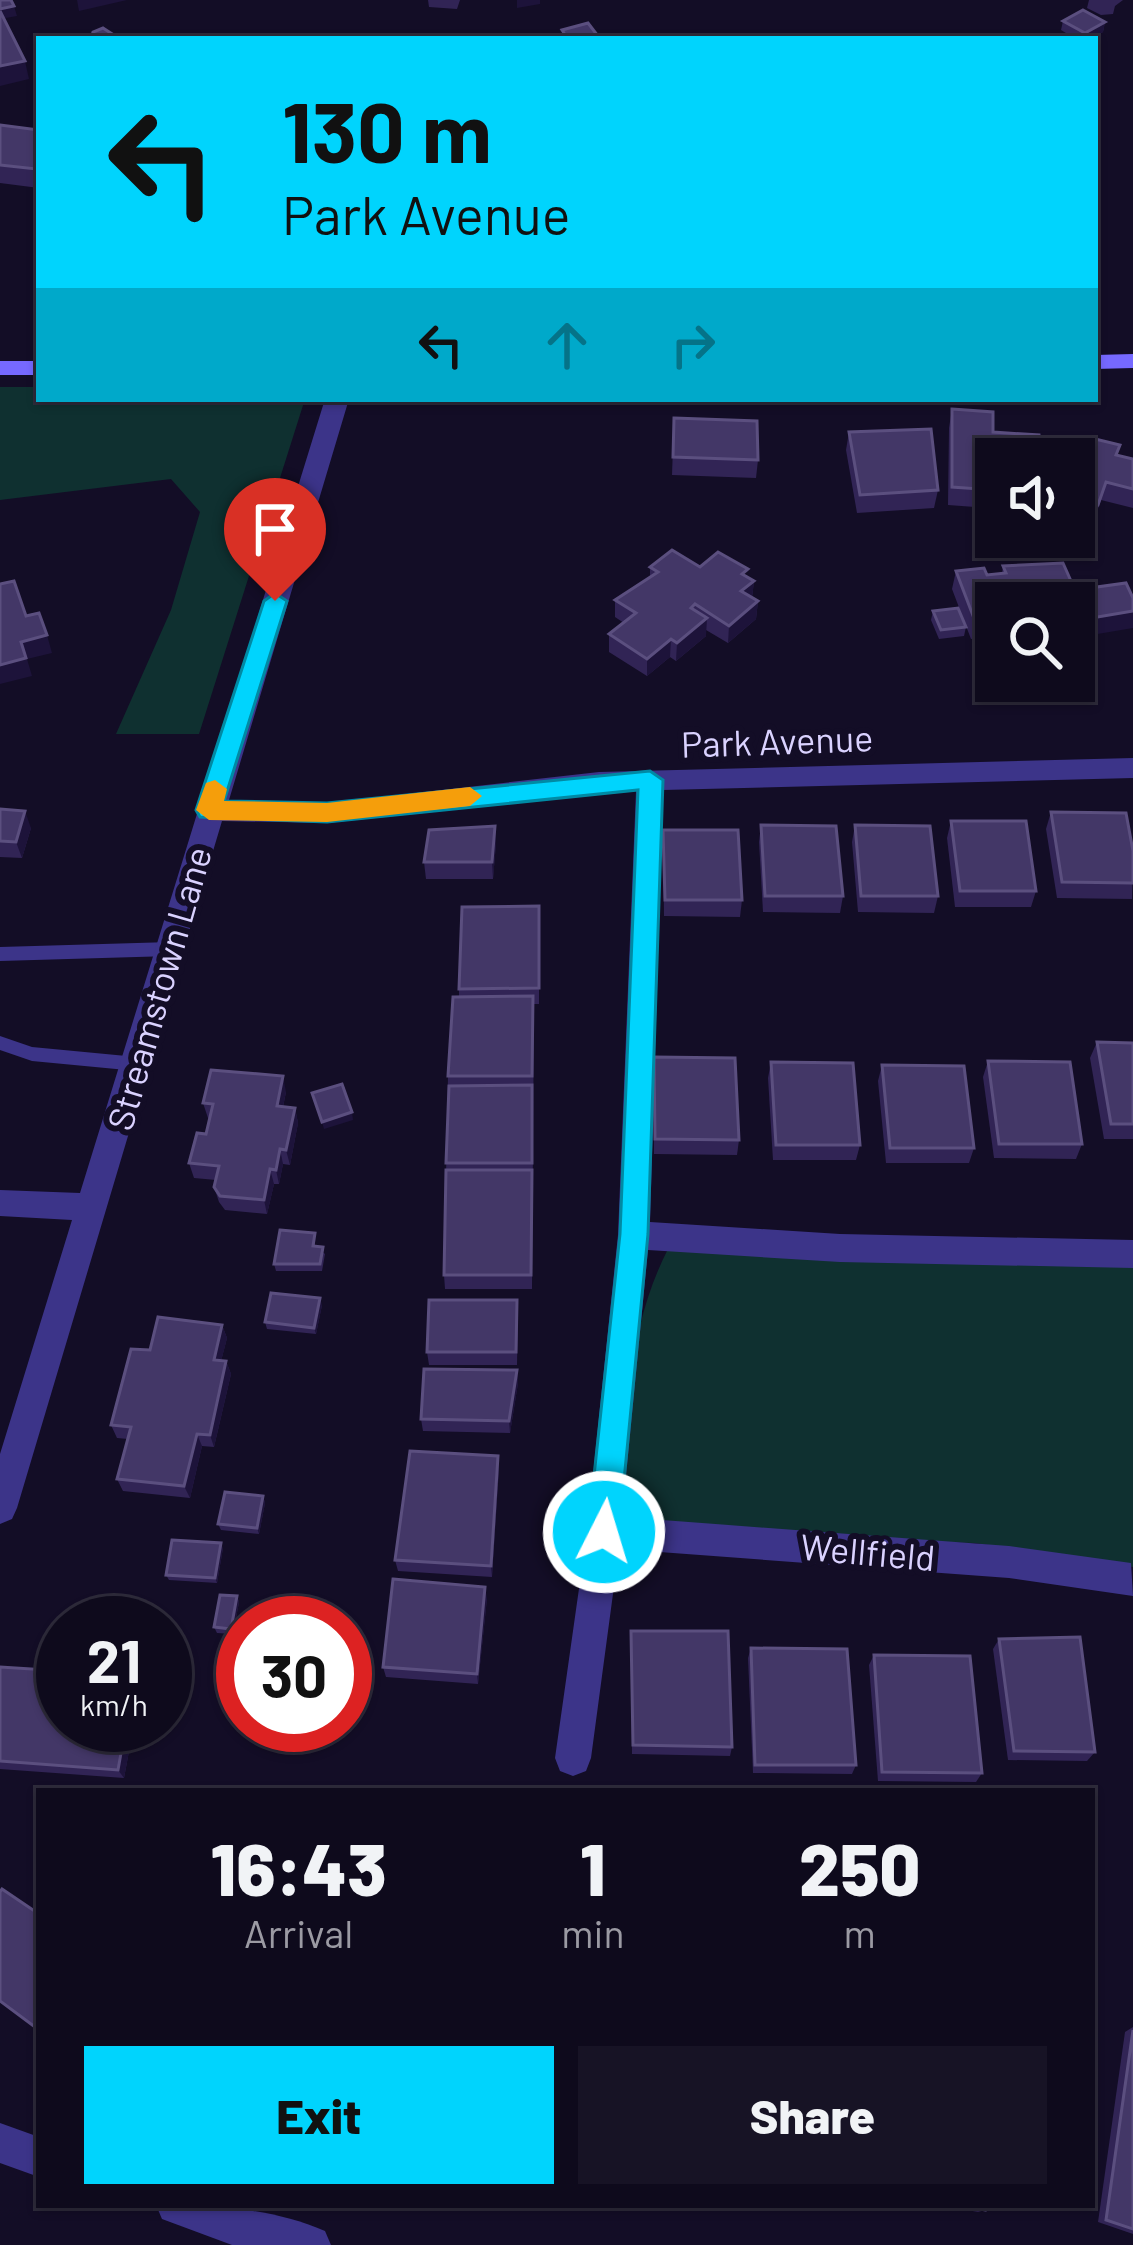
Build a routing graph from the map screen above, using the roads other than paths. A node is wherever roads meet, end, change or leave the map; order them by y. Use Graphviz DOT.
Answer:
graph roads {
  1 [pos="1098,362"];
  2 [pos="1133,362"];
  3 [pos="0,368"];
  4 [pos="36,368"];
  5 [pos="336,402"];
  6 [pos="1133,768"];
  7 [pos="650,780"];
  8 [pos="209,810"];
  9 [pos="172,949"];
  10 [pos="0,954"];
  11 [pos="0,1043"];
  12 [pos="137,1064"];
  13 [pos="0,1202"];
  14 [pos="92,1207"];
  15 [pos="634,1234"];
  16 [pos="1133,1254"];
  17 [pos="0,1508"];
  18 [pos="604,1532"];
  19 [pos="1131,1580"];
  20 [pos="573,1758"];
  21 [pos="0,2143"];
  22 [pos="36,2156"];
  23 [pos="184,2208"];
  24 [pos="311,2245"];
  1 -- 2 [label="main road"];
  3 -- 4 [label="main road"];
  5 -- 8 [label="street, Streamstown Lane"];
  6 -- 7 [label="street, Park Avenue"];
  7 -- 8 [label="street, Park Avenue"];
  7 -- 15 [label="street"];
  8 -- 9 [label="street, Streamstown Lane"];
  9 -- 10 [label="lane"];
  9 -- 12 [label="street, Streamstown Lane"];
  11 -- 12 [label="lane"];
  12 -- 14 [label="street, Streamstown Lane"];
  13 -- 14 [label="street"];
  14 -- 17 [label="street, Streamstown Lane"];
  15 -- 16 [label="street"];
  15 -- 18 [label="street"];
  18 -- 19 [label="street, Wellfield"];
  18 -- 20 [label="street"];
  21 -- 22 [label="street"];
  23 -- 24 [label="street"];
}
